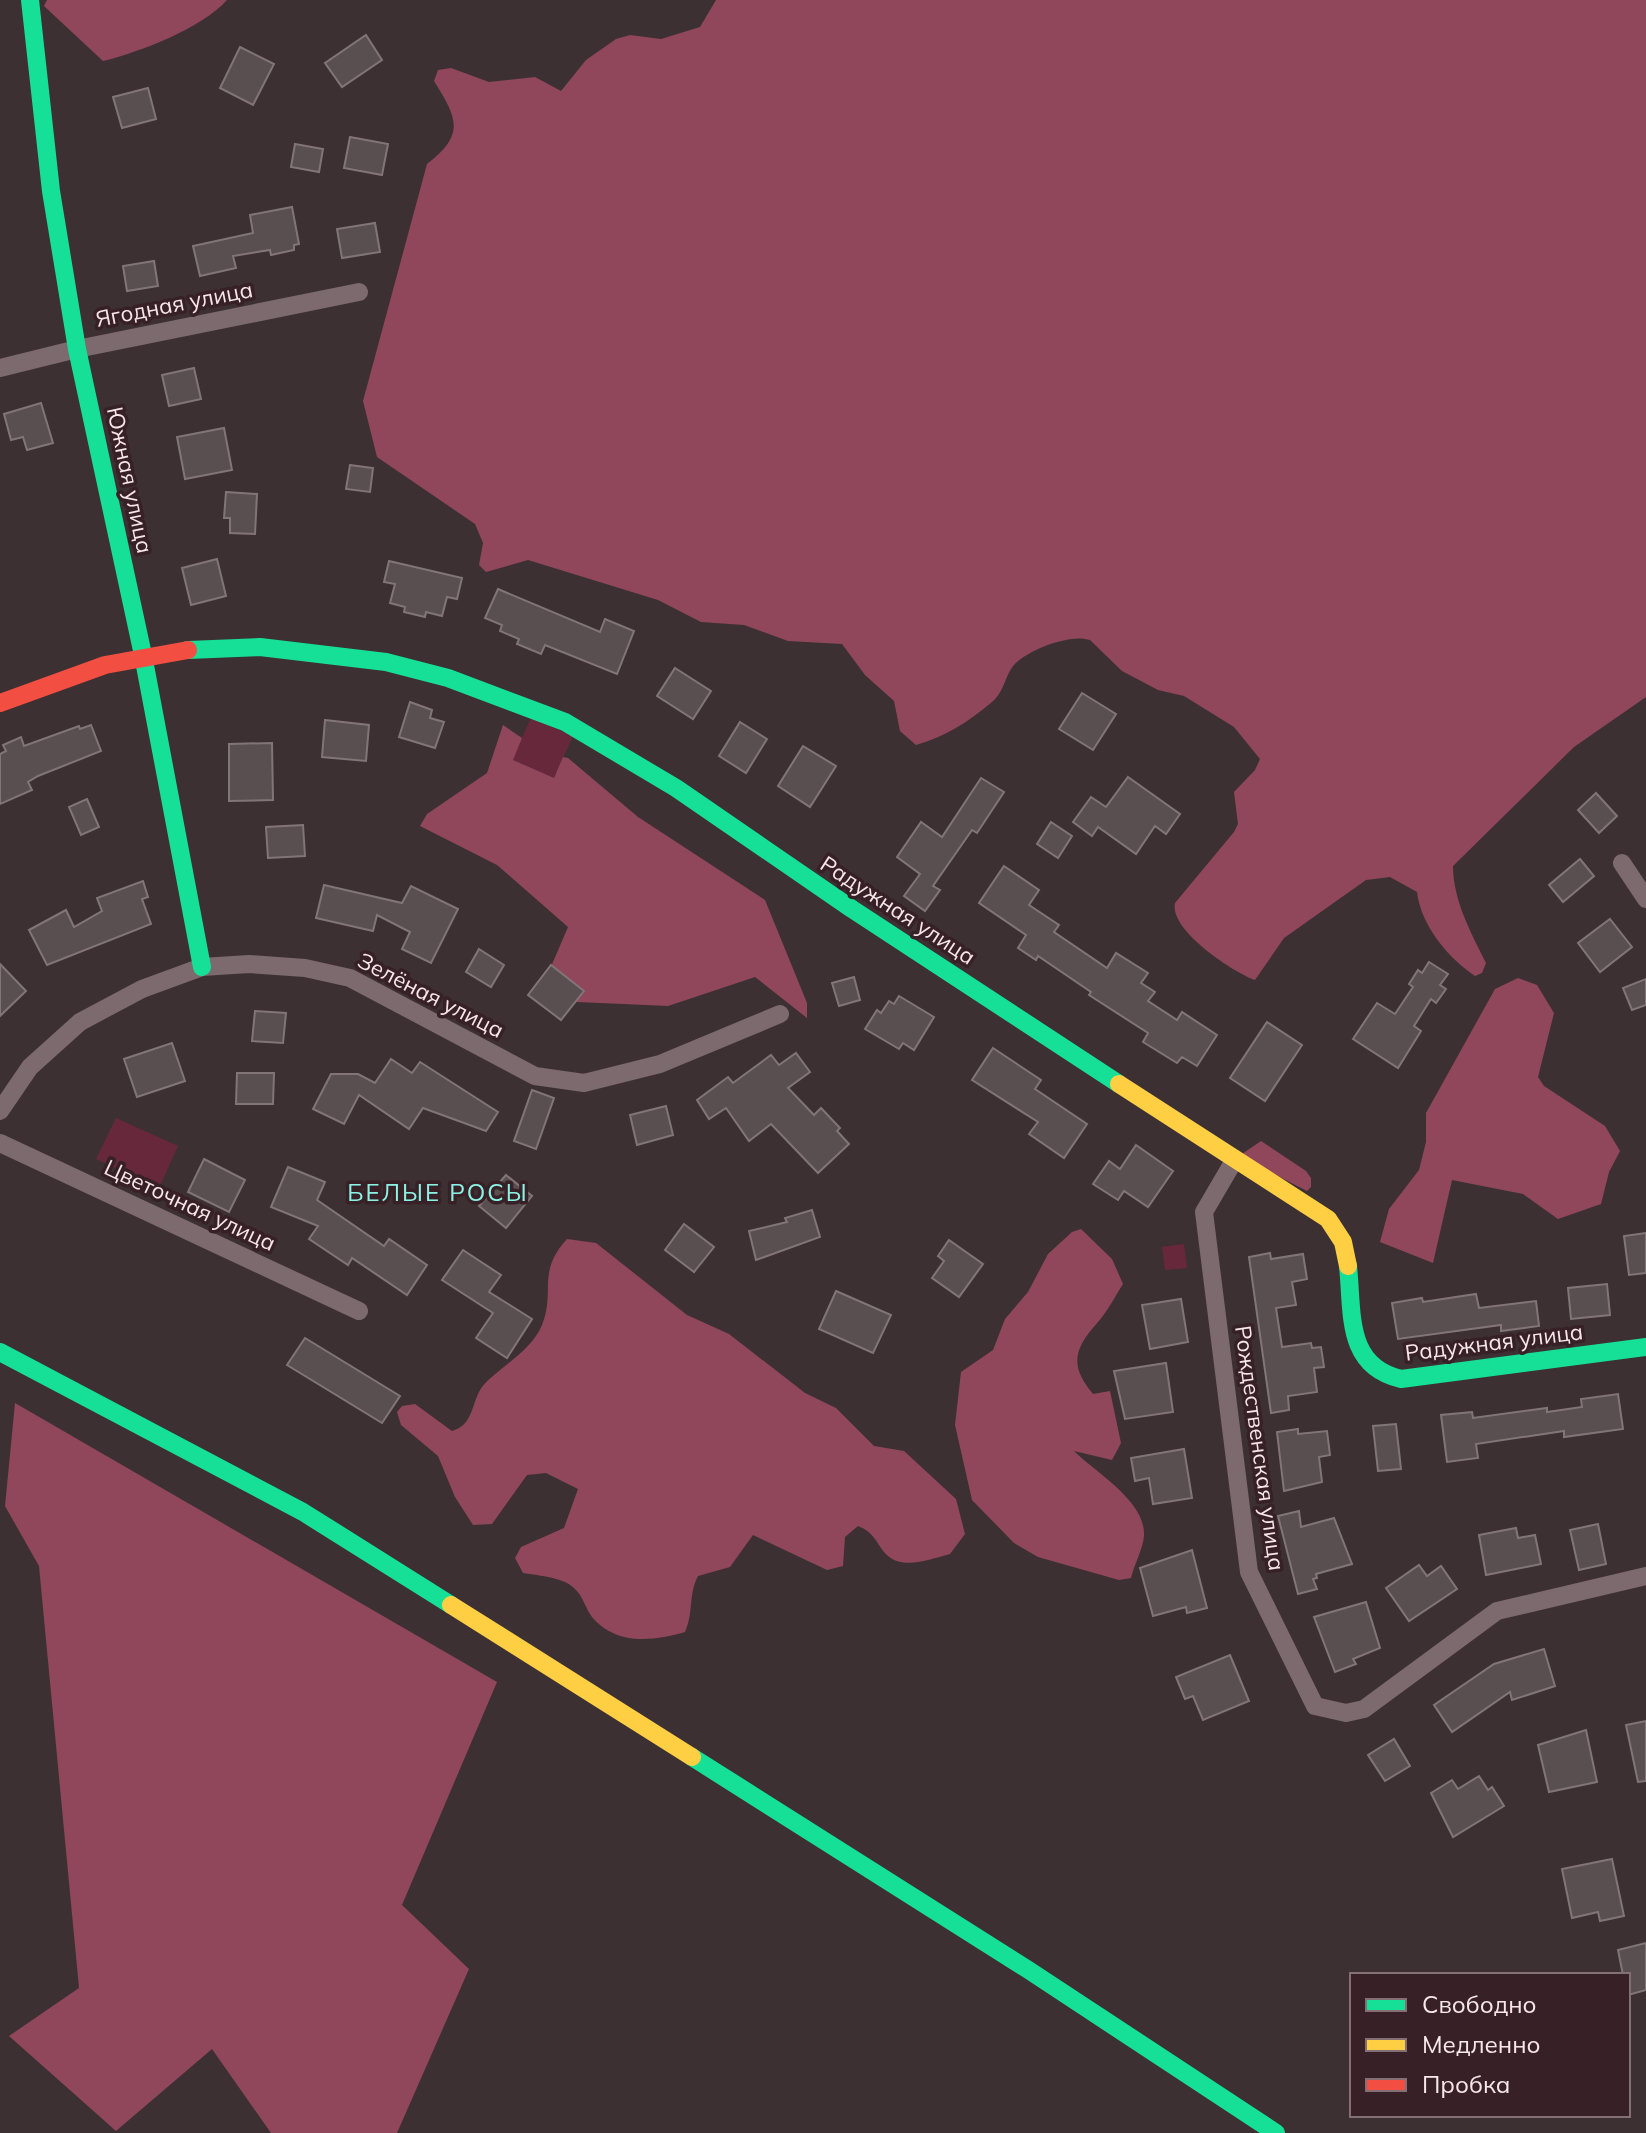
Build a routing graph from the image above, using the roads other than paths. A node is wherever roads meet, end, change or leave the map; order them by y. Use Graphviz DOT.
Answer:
graph roads {
  1 [pos="30,0"];
  2 [pos="359,292"];
  3 [pos="77,349"];
  4 [pos="0,368"];
  5 [pos="143,655"];
  6 [pos="0,703"];
  7 [pos="1622,863"];
  8 [pos="1646,899"];
  9 [pos="202,967"];
  10 [pos="780,1014"];
  11 [pos="0,1111"];
  12 [pos="0,1143"];
  13 [pos="1235,1159"];
  14 [pos="359,1311"];
  15 [pos="1646,1347"];
  16 [pos="0,1352"];
  17 [pos="1646,1576"];
  18 [pos="1276,2133"];
  1 -- 3 [label="street, Южная улица"];
  2 -- 3 [label="street, Ягодная улица"];
  3 -- 4 [label="street, Ягодная улица"];
  3 -- 5 [label="street, Южная улица"];
  5 -- 6 [label="street, Радужная улица"];
  5 -- 9 [label="street, Южная улица"];
  5 -- 13 [label="street, Радужная улица"];
  7 -- 8 [label="street"];
  9 -- 10 [label="street, Зелёная улица"];
  9 -- 11 [label="street, Зелёная улица"];
  12 -- 14 [label="street, Цветочная улица"];
  13 -- 15 [label="street, Радужная улица"];
  13 -- 17 [label="street, Рождественская улица"];
  16 -- 18 [label="street"];
}
